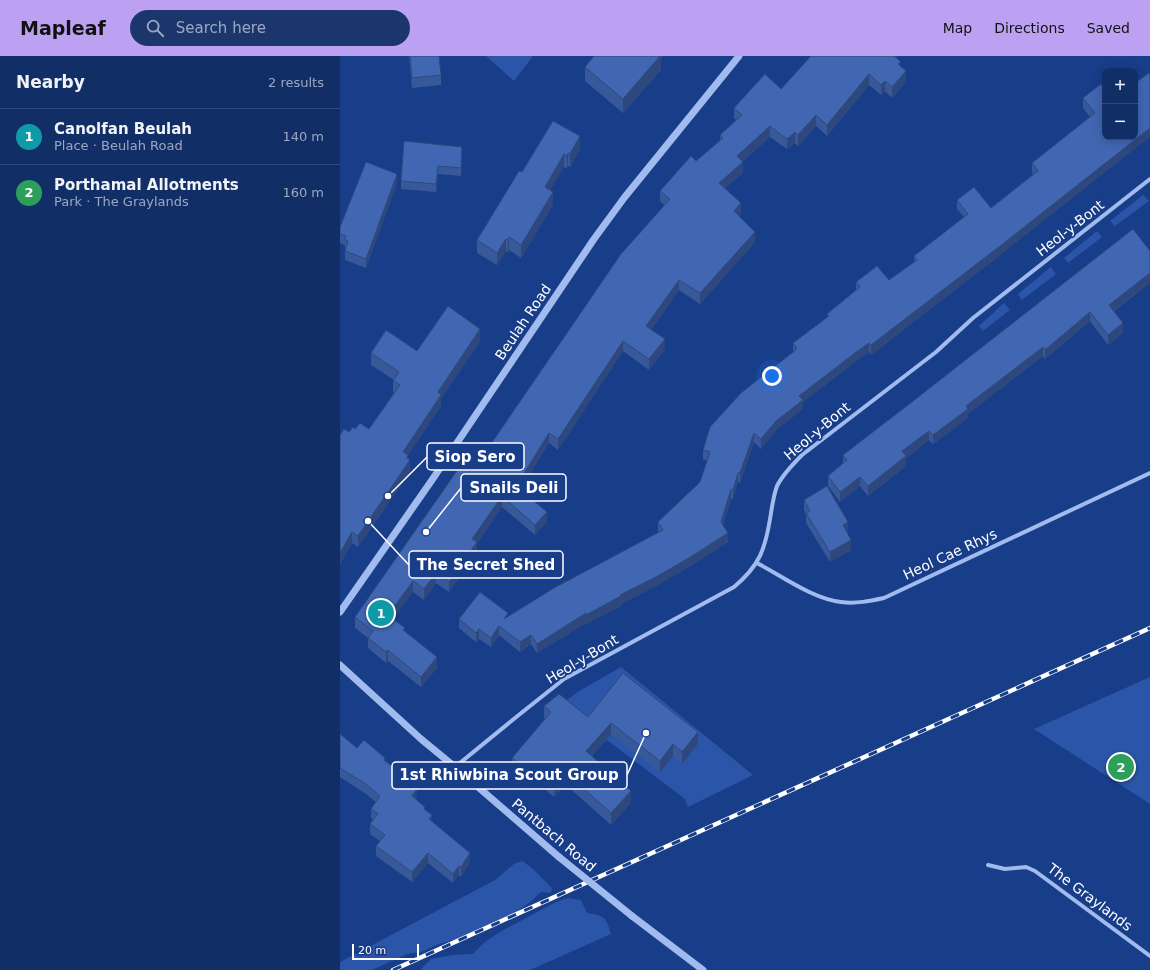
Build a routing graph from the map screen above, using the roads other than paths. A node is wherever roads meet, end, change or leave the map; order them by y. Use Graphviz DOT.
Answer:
graph roads {
  1 [pos="739,56"];
  2 [pos="1150,178"];
  3 [pos="1150,472"];
  4 [pos="757,563"];
  5 [pos="340,612"];
  6 [pos="340,664"];
  7 [pos="455,767"];
  8 [pos="988,865"];
  9 [pos="1150,956"];
  10 [pos="703,970"];
  1 -- 5 [label="street, Beulah Road"];
  2 -- 4 [label="street, Heol-y-Bont"];
  3 -- 4 [label="street, Heol Cae Rhys"];
  4 -- 7 [label="street, Heol-y-Bont"];
  6 -- 7 [label="street, Pantbach Road"];
  7 -- 10 [label="street, Pantbach Road, bridge"];
  8 -- 9 [label="street, The Graylands"];
}
